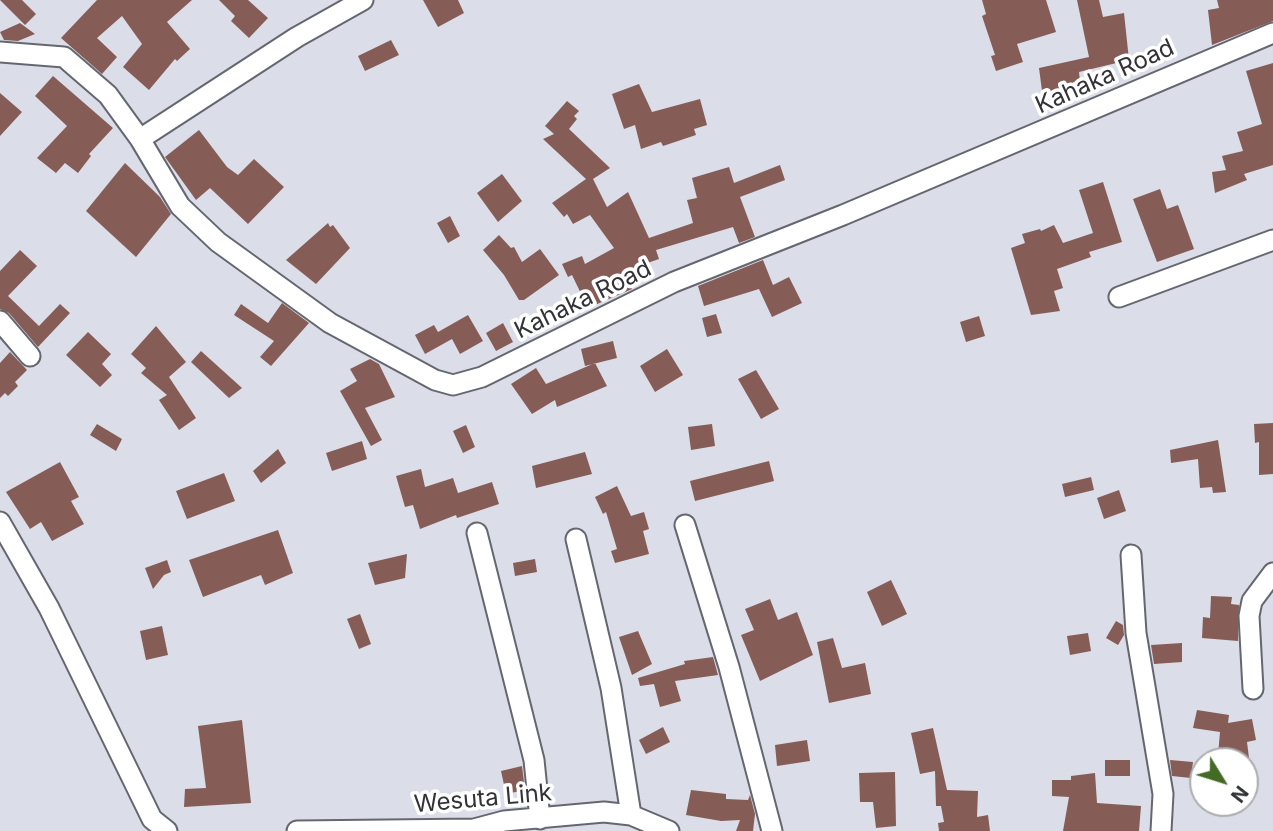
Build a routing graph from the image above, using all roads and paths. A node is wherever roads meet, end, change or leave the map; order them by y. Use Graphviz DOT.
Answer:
graph roads {
  1 [pos="363,0"];
  2 [pos="1273,33"];
  3 [pos="0,52"];
  4 [pos="140,139"];
  5 [pos="1273,240"];
  6 [pos="1119,297"];
  7 [pos="0,321"];
  8 [pos="30,356"];
  9 [pos="0,522"];
  10 [pos="685,525"];
  11 [pos="477,533"];
  12 [pos="576,539"];
  13 [pos="1131,555"];
  14 [pos="1273,573"];
  15 [pos="1253,689"];
  16 [pos="631,815"];
  17 [pos="540,819"];
  18 [pos="658,829"];
  19 [pos="167,831"];
  20 [pos="297,831"];
  21 [pos="772,831"];
  22 [pos="1161,831"];
  1 -- 4 [label="street"];
  2 -- 4 [label="street, Kahaka Road"];
  3 -- 4 [label="street, Kahaka Road"];
  5 -- 6 [label="street"];
  7 -- 8 [label="street"];
  9 -- 19 [label="street"];
  10 -- 21 [label="street"];
  11 -- 17 [label="street"];
  12 -- 16 [label="street"];
  13 -- 22 [label="street"];
  14 -- 15 [label="street"];
  16 -- 17 [label="street, Wesuta Link"];
  16 -- 18 [label="street, Wesuta Link"];
  17 -- 20 [label="street, Wesuta Link"];
}
